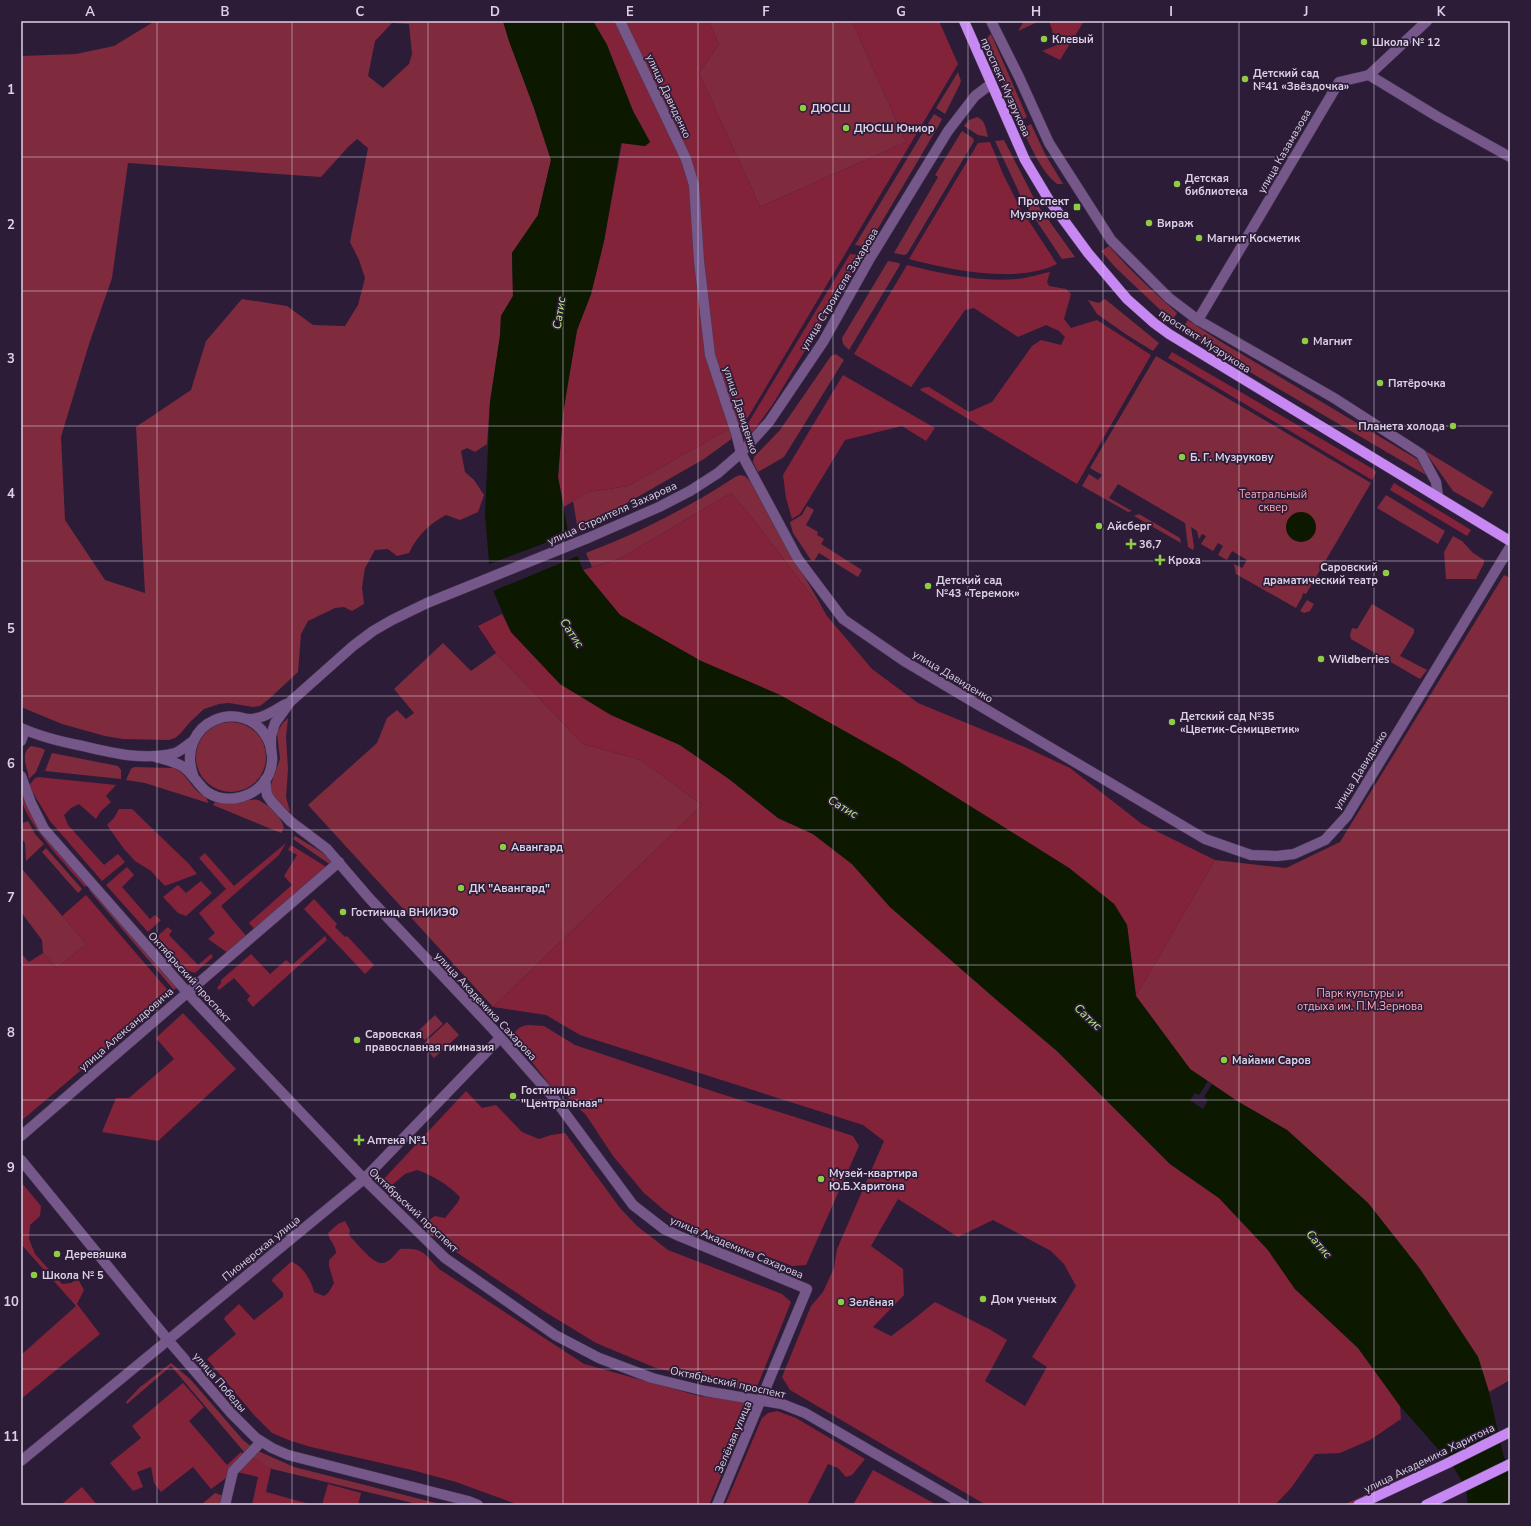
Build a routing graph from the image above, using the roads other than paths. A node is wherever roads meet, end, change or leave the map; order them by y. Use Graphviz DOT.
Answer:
graph roads {
  1 [pos="620,21"];
  2 [pos="964,21"];
  3 [pos="991,21"];
  4 [pos="1427,21"];
  5 [pos="1369,75"];
  6 [pos="991,84"];
  7 [pos="1510,157"];
  8 [pos="1198,320"];
  9 [pos="741,453"];
  10 [pos="1438,496"];
  11 [pos="1510,541"];
  12 [pos="1510,547"];
  13 [pos="290,702"];
  14 [pos="241,718"];
  15 [pos="23,729"];
  16 [pos="21,741"];
  17 [pos="193,741"];
  18 [pos="271,751"];
  19 [pos="153,756"];
  20 [pos="21,776"];
  21 [pos="194,778"];
  22 [pos="265,780"];
  23 [pos="244,797"];
  24 [pos="272,802"];
  25 [pos="339,862"];
  26 [pos="187,992"];
  27 [pos="500,1038"];
  28 [pos="21,1136"];
  29 [pos="21,1160"];
  30 [pos="364,1180"];
  31 [pos="807,1289"];
  32 [pos="168,1340"];
  33 [pos="761,1401"];
  34 [pos="1510,1432"];
  35 [pos="261,1442"];
  36 [pos="21,1461"];
  37 [pos="1510,1464"];
  38 [pos="224,1505"];
  39 [pos="478,1505"];
  40 [pos="717,1505"];
  41 [pos="964,1505"];
  42 [pos="1358,1505"];
  43 [pos="1426,1505"];
  1 -- 9 [label="street, улица Давиденко"];
  2 -- 6 [label="main road, проспект Музрукова"];
  3 -- 8 [label="street"];
  4 -- 5 [label="street, улица Казамазова"];
  5 -- 7 [label="street"];
  5 -- 8 [label="street, улица Казамазова"];
  6 -- 9 [label="street, улица Строителя Захарова"];
  6 -- 10 [label="main road, проспект Музрукова"];
  8 -- 10 [label="street"];
  9 -- 12 [label="street, улица Давиденко"];
  9 -- 13 [label="street, улица Строителя Захарова"];
  10 -- 11 [label="main road, проспект Музрукова"];
  13 -- 14 [label="street, улица Строителя Захарова"];
  13 -- 18 [label="street, улица Строителя Захарова"];
  14 -- 17 [label="street, улица Академика Сахарова"];
  14 -- 18 [label="street, улица Академика Сахарова"];
  15 -- 16 [label="street"];
  15 -- 19 [label="street, улица Академика Сахарова"];
  17 -- 19 [label="street, улица Академика Сахарова"];
  17 -- 21 [label="street"];
  18 -- 22 [label="street, улица Академика Сахарова"];
  19 -- 21 [label="street, улица Академика Сахарова"];
  20 -- 26 [label="street, Октябрьский проспект"];
  21 -- 23 [label="street, улица Академика Сахарова"];
  22 -- 23 [label="street"];
  22 -- 24 [label="street, улица Академика Сахарова"];
  23 -- 24 [label="street, улица Академика Сахарова"];
  24 -- 25 [label="street, улица Академика Сахарова"];
  25 -- 26 [label="street, улица Александровича"];
  25 -- 27 [label="street, улица Академика Сахарова"];
  26 -- 28 [label="street, улица Александровича"];
  26 -- 30 [label="street, Октябрьский проспект"];
  27 -- 30 [label="street, Пионерская улица"];
  27 -- 31 [label="street, улица Академика Сахарова"];
  29 -- 32 [label="street, улица Победы"];
  30 -- 32 [label="street, Пионерская улица"];
  30 -- 33 [label="street, Октябрьский проспект"];
  31 -- 33 [label="street, Зелёная улица"];
  32 -- 35 [label="street, улица Победы"];
  32 -- 36 [label="street, Пионерская улица"];
  33 -- 40 [label="street, Зелёная улица"];
  33 -- 41 [label="street, Октябрьский проспект"];
  34 -- 42 [label="main road, улица Академика Харитона"];
  35 -- 38 [label="street"];
  35 -- 39 [label="street, улица Победы"];
  37 -- 43 [label="main road"];
}
